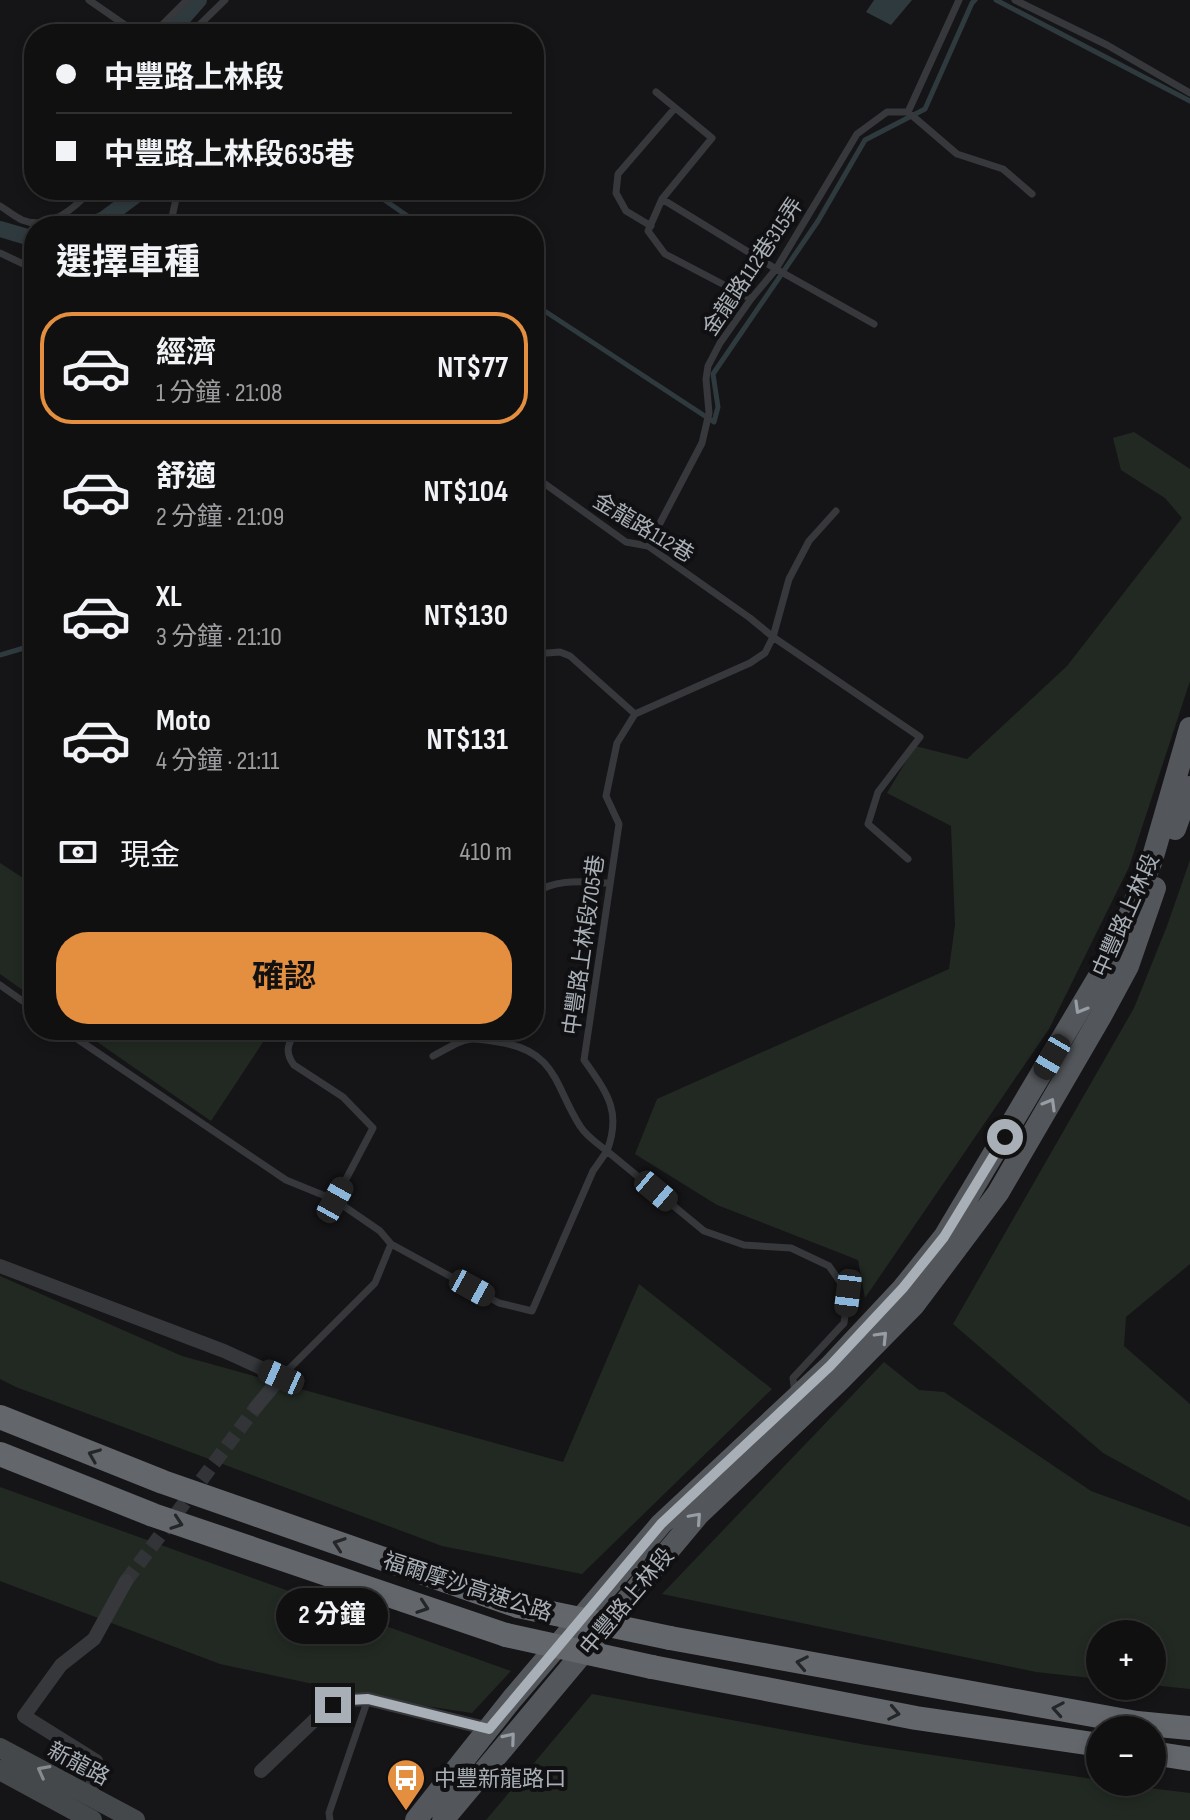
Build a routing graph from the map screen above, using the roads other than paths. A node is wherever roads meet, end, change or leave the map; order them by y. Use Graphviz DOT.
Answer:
graph roads {
  1 [pos="89,0"];
  2 [pos="187,0"];
  3 [pos="225,0"];
  4 [pos="959,0"];
  5 [pos="1015,0"];
  6 [pos="124,24"];
  7 [pos="163,24"];
  8 [pos="200,24"];
  9 [pos="656,92"];
  10 [pos="1190,93"];
  11 [pos="675,108"];
  12 [pos="908,112"];
  13 [pos="1032,194"];
  14 [pos="662,199"];
  15 [pos="80,200"];
  16 [pos="0,206"];
  17 [pos="61,216"];
  18 [pos="24,221"];
  19 [pos="651,226"];
  20 [pos="0,253"];
  21 [pos="24,264"];
  22 [pos="776,269"];
  23 [pos="751,299"];
  24 [pos="874,324"];
  25 [pos="544,483"];
  26 [pos="836,511"];
  27 [pos="648,546"];
  28 [pos="773,637"];
  29 [pos="544,653"];
  30 [pos="635,714"];
  31 [pos="1190,728"];
  32 [pos="1190,787"];
  33 [pos="908,859"];
  34 [pos="609,883"];
  35 [pos="544,887"];
  36 [pos="0,985"];
  37 [pos="24,1002"];
  38 [pos="79,1040"];
  39 [pos="291,1040"];
  40 [pos="463,1040"];
  41 [pos="485,1040"];
  42 [pos="433,1056"];
  43 [pos="607,1151"];
  44 [pos="335,1200"];
  45 [pos="391,1244"];
  46 [pos="0,1266"];
  47 [pos="281,1377"];
  48 [pos="804,1401"];
  49 [pos="256,1407"];
  50 [pos="0,1417"];
  51 [pos="0,1454"];
  52 [pos="126,1581"];
  53 [pos="368,1699"];
  54 [pos="1190,1728"];
  55 [pos="489,1729"];
  56 [pos="1086,1743"];
  57 [pos="0,1748"];
  58 [pos="1166,1755"];
  59 [pos="1190,1759"];
  60 [pos="0,1770"];
  61 [pos="261,1771"];
  62 [pos="91,1796"];
  63 [pos="92,1820"];
  64 [pos="135,1820"];
  65 [pos="330,1820"];
  66 [pos="416,1820"];
  67 [pos="443,1820"];
  1 -- 6 [label="lane"];
  2 -- 7 [label="lane"];
  3 -- 8 [label="lane"];
  4 -- 12 [label="lane"];
  5 -- 10 [label="lane"];
  9 -- 11 [label="lane"];
  11 -- 14 [label="lane"];
  11 -- 19 [label="lane"];
  12 -- 13 [label="lane"];
  12 -- 22 [label="lane, 金龍路112巷315弄"];
  14 -- 19 [label="lane"];
  14 -- 22 [label="lane"];
  15 -- 17 [label="lane"];
  16 -- 18 [label="lane"];
  19 -- 23 [label="lane"];
  20 -- 21 [label="lane"];
  22 -- 23 [label="lane, 金龍路112巷315弄"];
  22 -- 24 [label="lane"];
  23 -- 27 [label="lane, 金龍路112巷315弄"];
  25 -- 27 [label="lane, 金龍路112巷"];
  26 -- 28 [label="lane"];
  27 -- 28 [label="lane, 金龍路112巷"];
  28 -- 30 [label="lane"];
  28 -- 33 [label="lane, 金龍路112巷"];
  29 -- 30 [label="lane"];
  30 -- 34 [label="lane, 中豐路上林段705巷"];
  31 -- 48 [label="main road, 中豐路上林段, one-way"];
  48 -- 32 [label="main road, 中豐路上林段, one-way"];
  34 -- 35 [label="lane"];
  34 -- 43 [label="lane, 中豐路上林段705巷"];
  36 -- 37 [label="lane"];
  38 -- 44 [label="lane"];
  39 -- 44 [label="lane"];
  40 -- 42 [label="lane"];
  41 -- 43 [label="lane"];
  43 -- 45 [label="lane"];
  43 -- 48 [label="lane"];
  44 -- 45 [label="lane"];
  45 -- 47 [label="lane"];
  46 -- 47 [label="street"];
  47 -- 49 [label="street"];
  48 -- 55 [label="main road, 中豐路上林段"];
  67 -- 48 [label="main road, 中豐路上林段, one-way"];
  54 -- 50 [label="highway, 福爾摩沙高速公路, one-way, bridge"];
  51 -- 56 [label="highway, 福爾摩沙高速公路, one-way, bridge"];
  52 -- 62 [label="street"];
  53 -- 55 [label="street"];
  53 -- 61 [label="street"];
  53 -- 65 [label="lane"];
  55 -- 66 [label="main road, 中豐路上林段"];
  62 -- 57 [label="street, 新龍路, one-way"];
  58 -- 59 [label="highway"];
  60 -- 63 [label="street, 新龍路"];
  62 -- 64 [label="street, 新龍路"];
}
